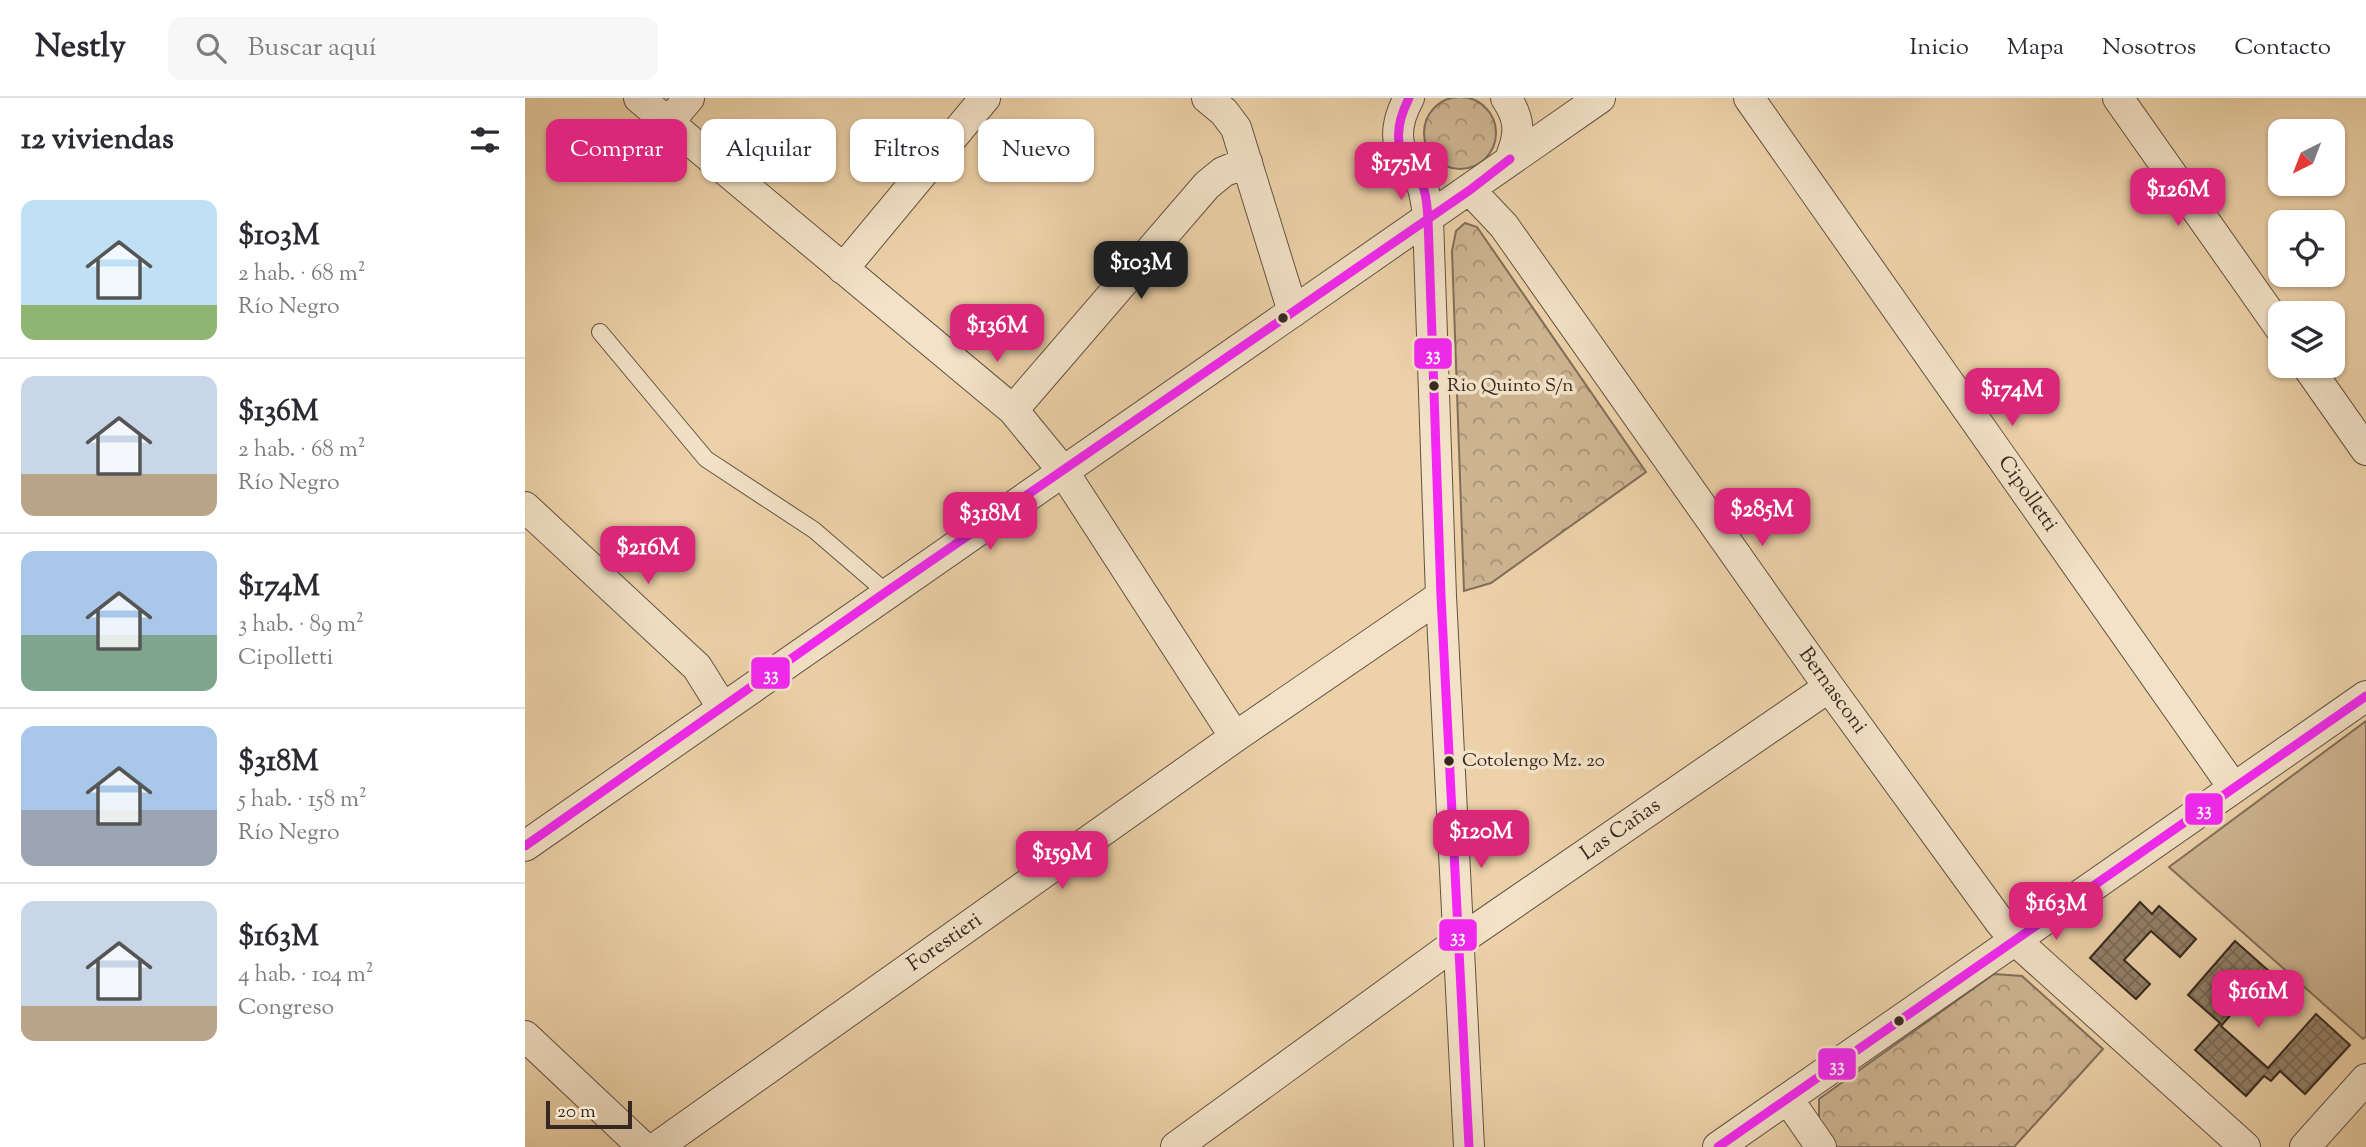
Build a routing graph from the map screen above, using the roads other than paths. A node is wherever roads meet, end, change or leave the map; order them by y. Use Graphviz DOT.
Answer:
graph roads {
  1 [pos="639,98"];
  2 [pos="689,98"];
  3 [pos="985,98"];
  4 [pos="1207,98"];
  5 [pos="1506,98"];
  6 [pos="1599,98"];
  7 [pos="1749,98"];
  8 [pos="2118,98"];
  9 [pos="1404,103"];
  10 [pos="663,119"];
  11 [pos="671,119"];
  12 [pos="687,139"];
  13 [pos="1510,159"];
  14 [pos="1247,162"];
  15 [pos="1417,174"];
  16 [pos="1470,190"];
  17 [pos="1428,219"];
  18 [pos="843,269"];
  19 [pos="2268,311"];
  20 [pos="1293,312"];
  21 [pos="600,332"];
  22 [pos="2315,378"];
  23 [pos="1013,410"];
  24 [pos="2366,450"];
  25 [pos="1063,471"];
  26 [pos="528,515"];
  27 [pos="886,592"];
  28 [pos="1441,596"];
  29 [pos="1829,687"];
  30 [pos="2366,696"];
  31 [pos="722,707"];
  32 [pos="1235,737"];
  33 [pos="2233,788"];
  34 [pos="525,846"];
  35 [pos="2015,940"];
  36 [pos="1459,942"];
  37 [pos="525,1036"];
  38 [pos="2366,1079"];
  39 [pos="1788,1099"];
  40 [pos="643,1147"];
  41 [pos="657,1147"];
  42 [pos="1176,1147"];
  43 [pos="1469,1147"];
  44 [pos="1718,1147"];
  45 [pos="1821,1147"];
  46 [pos="2245,1147"];
  47 [pos="2305,1147"];
  1 -- 10 [label="street"];
  2 -- 11 [label="street"];
  3 -- 18 [label="street"];
  4 -- 14 [label="street"];
  5 -- 13 [label="street"];
  6 -- 13 [label="street"];
  7 -- 33 [label="street, Cipolletti"];
  8 -- 19 [label="street"];
  9 -- 15 [label="street"];
  12 -- 18 [label="street"];
  13 -- 16 [label="street"];
  14 -- 20 [label="street"];
  14 -- 23 [label="street"];
  15 -- 16 [label="street"];
  15 -- 17 [label="street"];
  16 -- 17 [label="street"];
  16 -- 29 [label="street, Bernasconi"];
  17 -- 20 [label="street"];
  17 -- 28 [label="street"];
  18 -- 23 [label="street"];
  20 -- 25 [label="street"];
  21 -- 27 [label="lane"];
  22 -- 24 [label="street"];
  23 -- 25 [label="street"];
  25 -- 27 [label="street"];
  25 -- 32 [label="street"];
  26 -- 31 [label="street"];
  27 -- 31 [label="street"];
  28 -- 32 [label="street, Forestieri"];
  28 -- 36 [label="street"];
  29 -- 35 [label="street, Bernasconi"];
  29 -- 36 [label="street, Las Cañas"];
  30 -- 33 [label="street"];
  31 -- 34 [label="street"];
  32 -- 41 [label="street, Forestieri"];
  33 -- 35 [label="street"];
  35 -- 39 [label="street"];
  35 -- 46 [label="street, Bernasconi"];
  36 -- 42 [label="street, Las Cañas"];
  36 -- 43 [label="street"];
  37 -- 40 [label="street"];
  38 -- 47 [label="street"];
  39 -- 44 [label="street"];
  39 -- 45 [label="street"];
}
